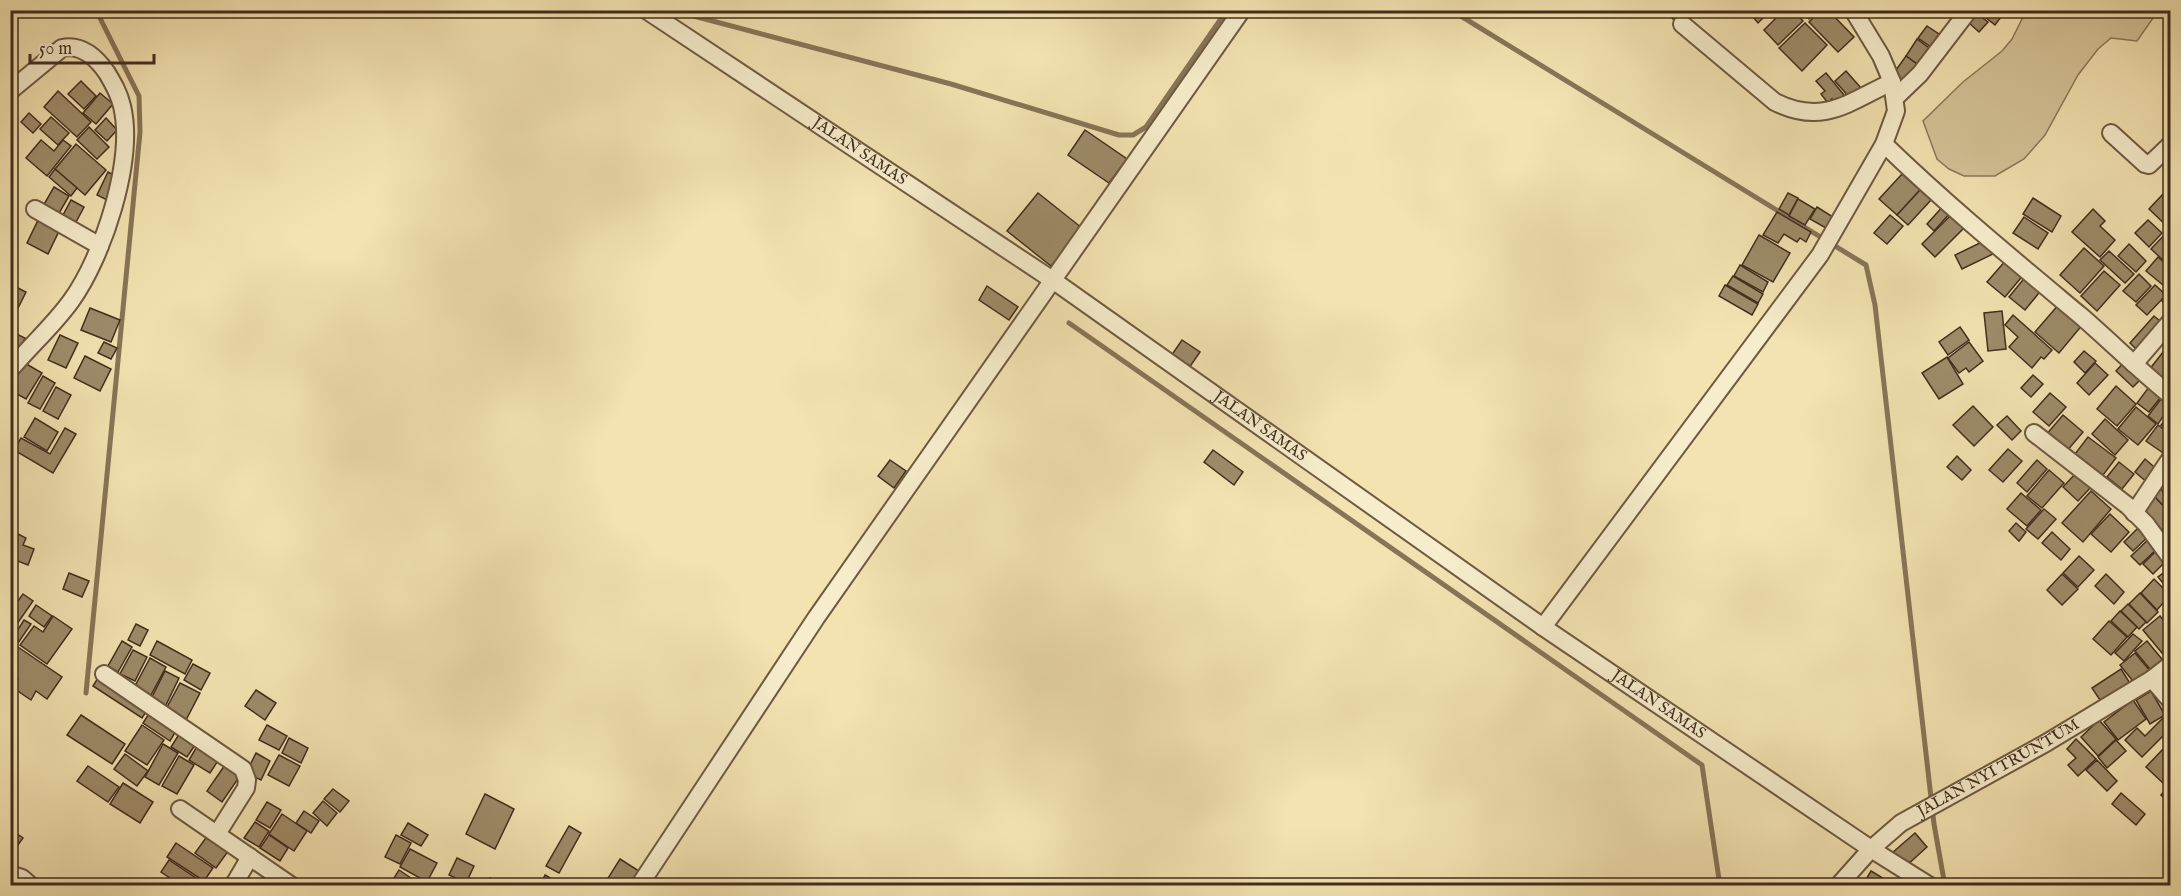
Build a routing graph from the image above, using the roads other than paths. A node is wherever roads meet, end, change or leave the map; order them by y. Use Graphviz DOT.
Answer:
graph roads {
  1 [pos="646,10"];
  2 [pos="1242,10"];
  3 [pos="1853,10"];
  4 [pos="1969,10"];
  5 [pos="1682,24"];
  6 [pos="1894,90"];
  7 [pos="10,91"];
  8 [pos="2110,133"];
  9 [pos="1884,144"];
  10 [pos="2170,145"];
  11 [pos="35,209"];
  12 [pos="100,246"];
  13 [pos="1054,281"];
  14 [pos="2170,322"];
  15 [pos="2134,364"];
  16 [pos="10,370"];
  17 [pos="2170,395"];
  18 [pos="2034,433"];
  19 [pos="2170,459"];
  20 [pos="2134,513"];
  21 [pos="2170,557"];
  22 [pos="1543,627"];
  23 [pos="2170,665"];
  24 [pos="104,674"];
  25 [pos="2152,679"];
  26 [pos="2170,700"];
  27 [pos="180,809"];
  28 [pos="217,834"];
  29 [pos="1872,849"];
  30 [pos="250,857"];
  31 [pos="10,874"];
  32 [pos="31,885"];
  33 [pos="233,885"];
  34 [pos="292,885"];
  35 [pos="639,885"];
  36 [pos="1838,885"];
  37 [pos="1930,885"];
  1 -- 13 [label="street, JALAN SAMAS"];
  2 -- 13 [label="street"];
  3 -- 6 [label="street"];
  4 -- 6 [label="street"];
  5 -- 6 [label="street"];
  6 -- 9 [label="street"];
  7 -- 12 [label="street"];
  8 -- 10 [label="street"];
  9 -- 15 [label="street"];
  9 -- 22 [label="street"];
  11 -- 12 [label="street"];
  12 -- 16 [label="street"];
  13 -- 22 [label="street, JALAN SAMAS"];
  13 -- 35 [label="street"];
  14 -- 15 [label="street"];
  15 -- 17 [label="street"];
  18 -- 20 [label="street"];
  19 -- 20 [label="street"];
  20 -- 21 [label="street"];
  22 -- 29 [label="street, JALAN SAMAS"];
  23 -- 25 [label="street, JALAN NYI TRUNTUM"];
  24 -- 28 [label="street"];
  25 -- 26 [label="street"];
  25 -- 29 [label="street, JALAN NYI TRUNTUM"];
  27 -- 28 [label="street"];
  28 -- 30 [label="street"];
  29 -- 36 [label="street, JALAN NYI TRUNTUM"];
  29 -- 37 [label="street, JALAN SAMAS"];
  30 -- 33 [label="street"];
  30 -- 34 [label="street"];
  31 -- 32 [label="street"];
}
